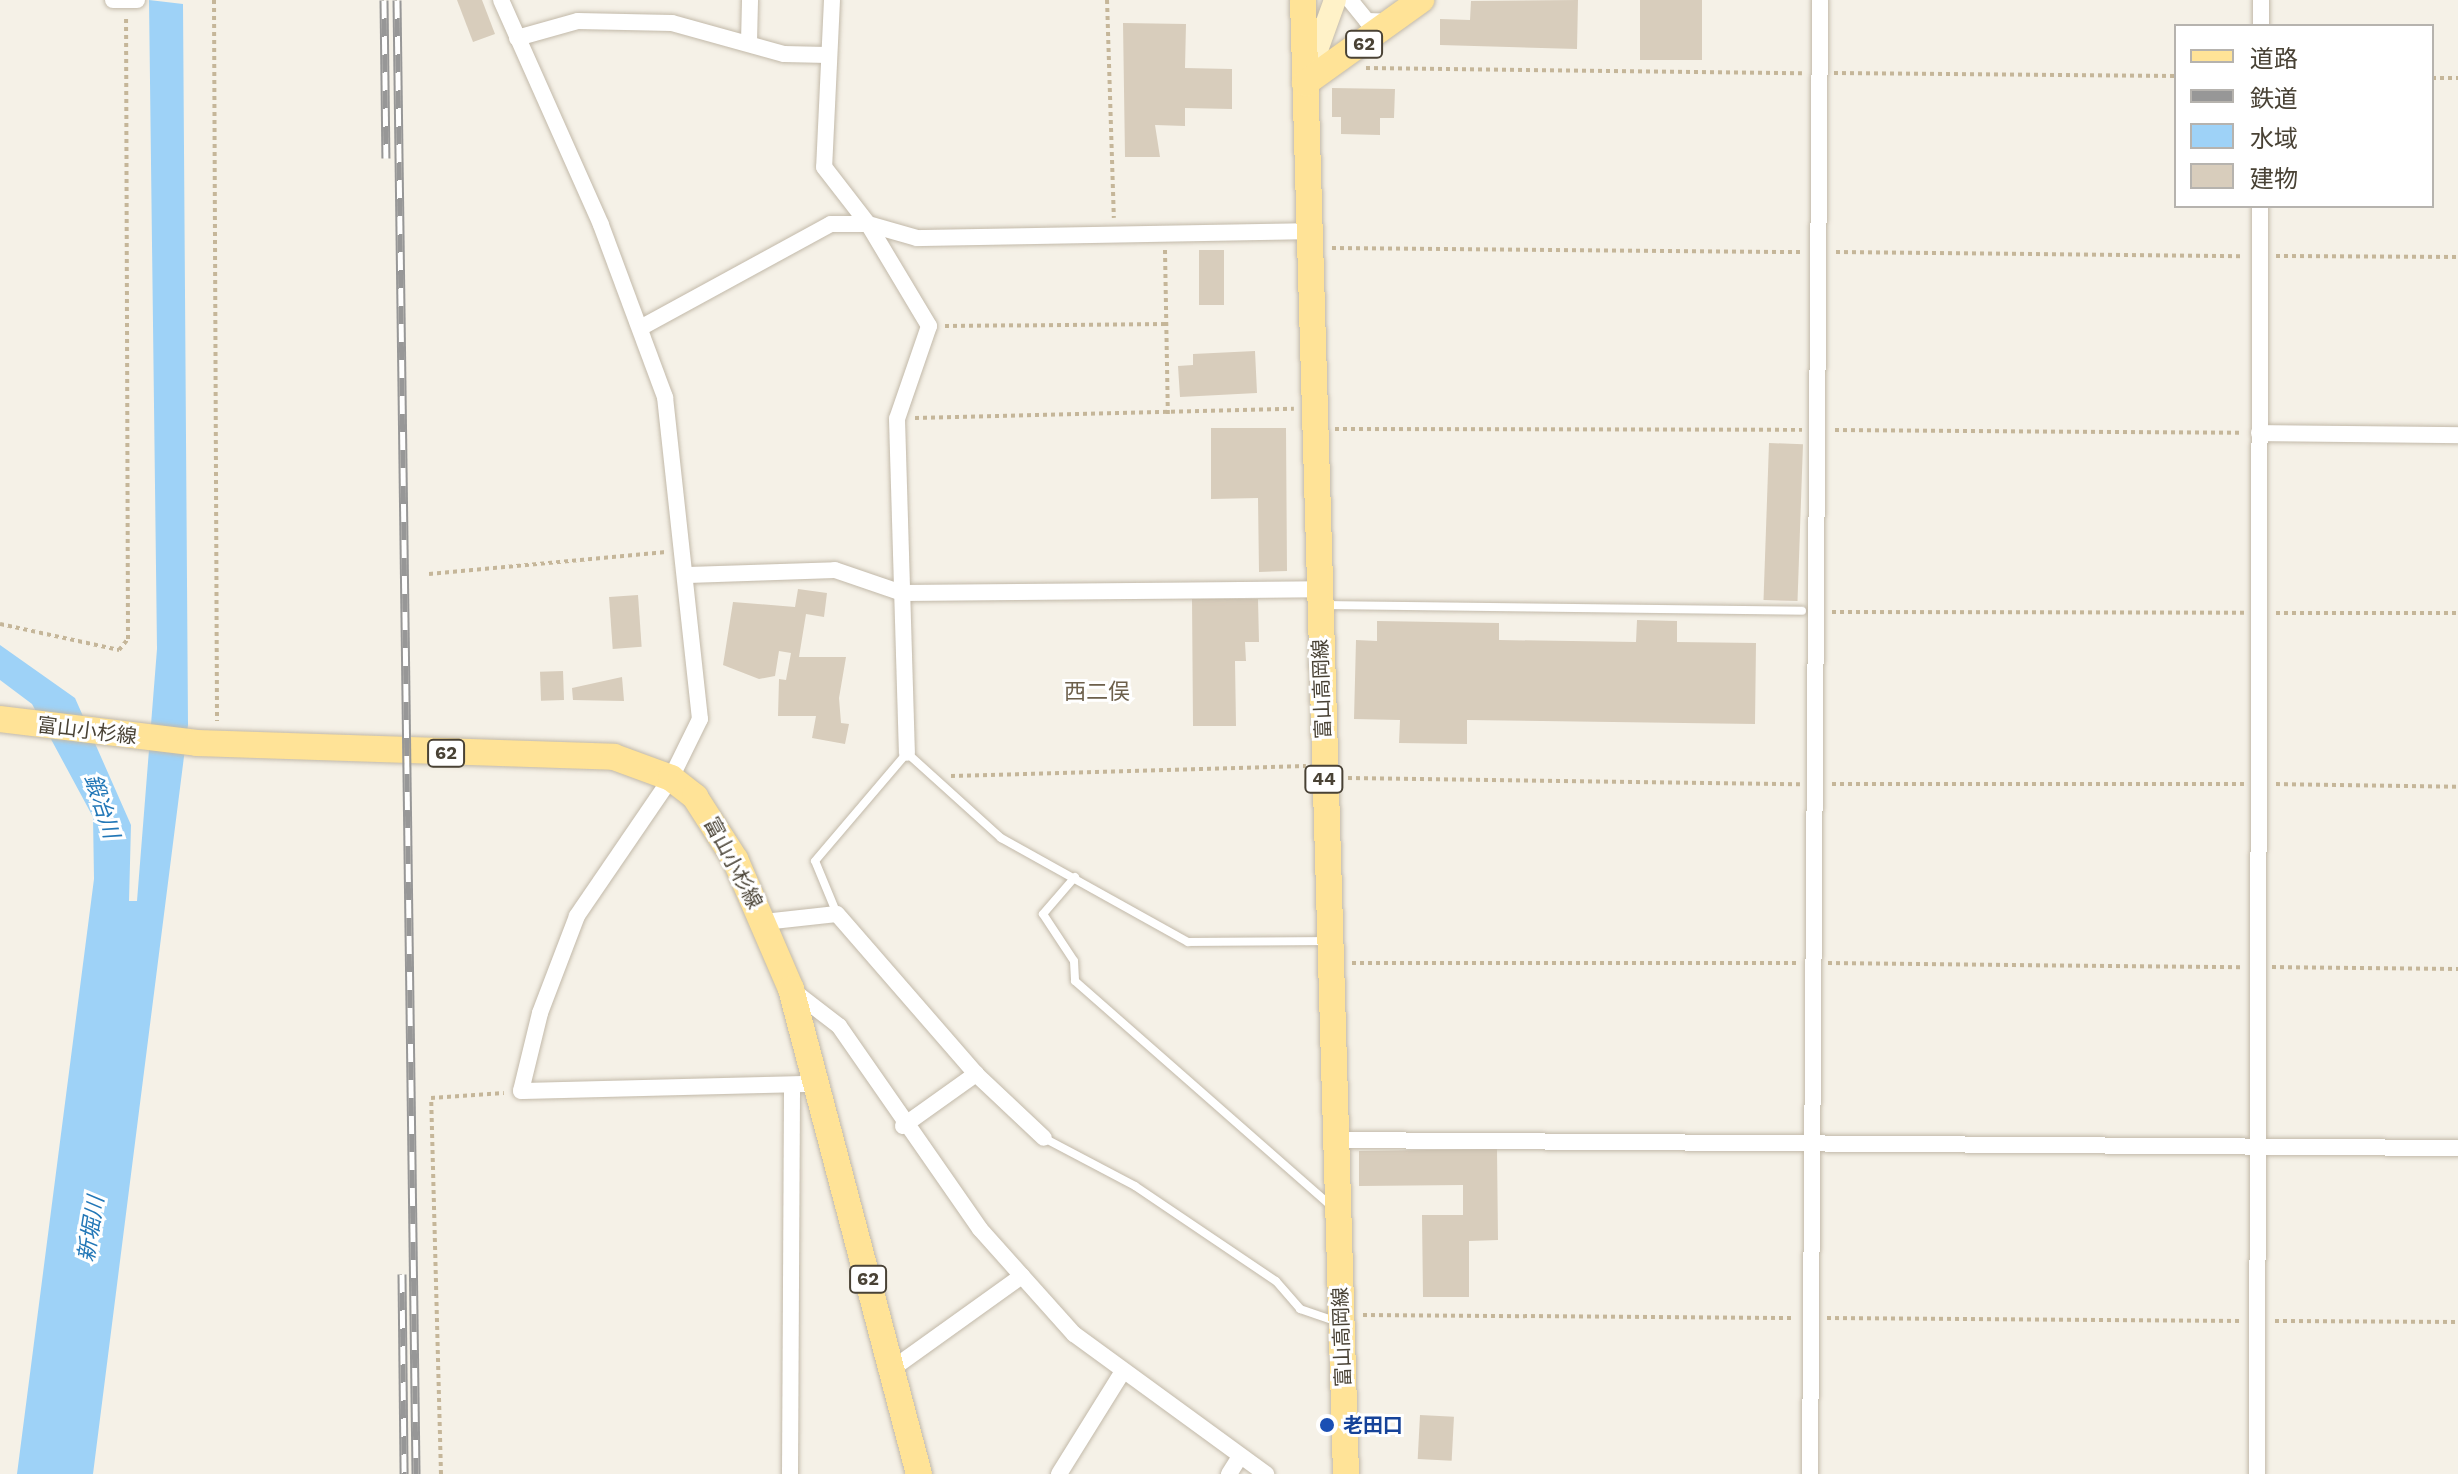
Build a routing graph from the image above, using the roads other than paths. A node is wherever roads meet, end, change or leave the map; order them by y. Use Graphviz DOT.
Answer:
graph roads {
  1 [pos="501,0"];
  2 [pos="750,0"];
  3 [pos="832,0"];
  4 [pos="1303,0"];
  5 [pos="1335,0"];
  6 [pos="1350,0"];
  7 [pos="1421,0"];
  8 [pos="1820,0"];
  9 [pos="2261,0"];
  10 [pos="1392,22"];
  11 [pos="2261,24"];
  12 [pos="517,38"];
  13 [pos="749,42"];
  14 [pos="827,55"];
  15 [pos="1305,83"];
  16 [pos="2260,208"];
  17 [pos="868,224"];
  18 [pos="1309,239"];
  19 [pos="642,327"];
  20 [pos="2259,433"];
  21 [pos="2458,435"];
  22 [pos="688,575"];
  23 [pos="902,593"];
  24 [pos="1319,597"];
  25 [pos="1807,612"];
  26 [pos="0,719"];
  27 [pos="907,753"];
  28 [pos="671,778"];
  29 [pos="1075,877"];
  30 [pos="837,914"];
  31 [pos="764,922"];
  32 [pos="1329,952"];
  33 [pos="791,989"];
  34 [pos="976,1074"];
  35 [pos="804,1086"];
  36 [pos="903,1126"];
  37 [pos="1044,1138"];
  38 [pos="1335,1140"];
  39 [pos="1809,1144"];
  40 [pos="2256,1147"];
  41 [pos="2458,1148"];
  42 [pos="1338,1212"];
  43 [pos="1022,1276"];
  44 [pos="1341,1319"];
  45 [pos="892,1369"];
  46 [pos="1123,1371"];
  47 [pos="1239,1458"];
  48 [pos="790,1474"];
  49 [pos="919,1474"];
  50 [pos="1059,1474"];
  51 [pos="1229,1474"];
  52 [pos="1266,1474"];
  53 [pos="1346,1474"];
  54 [pos="1810,1474"];
  55 [pos="2257,1474"];
  1 -- 12 [label="street"];
  2 -- 13 [label="street"];
  3 -- 14 [label="street"];
  4 -- 15 [label="main road, 富山高岡線 / 44"];
  5 -- 15 [label="street"];
  6 -- 10 [label="street"];
  7 -- 10 [label="main road, 62"];
  8 -- 25 [label="street"];
  9 -- 11 [label="street"];
  10 -- 15 [label="main road, 62"];
  12 -- 13 [label="street"];
  12 -- 19 [label="street"];
  13 -- 14 [label="street"];
  14 -- 17 [label="street"];
  15 -- 18 [label="main road, 富山高岡線 / 44"];
  16 -- 20 [label="street"];
  17 -- 18 [label="street"];
  17 -- 19 [label="street"];
  17 -- 23 [label="street"];
  18 -- 24 [label="main road, 富山高岡線 / 44"];
  19 -- 22 [label="street"];
  20 -- 21 [label="street"];
  20 -- 40 [label="street"];
  22 -- 23 [label="street"];
  22 -- 28 [label="street"];
  23 -- 24 [label="street"];
  23 -- 27 [label="street"];
  24 -- 25 [label="lane"];
  24 -- 32 [label="main road, 富山高岡線 / 44"];
  25 -- 39 [label="street"];
  26 -- 28 [label="main road, 富山小杉線 / 62"];
  27 -- 29 [label="lane"];
  27 -- 30 [label="lane"];
  28 -- 31 [label="main road, 富山小杉線 / 62"];
  28 -- 35 [label="street"];
  29 -- 32 [label="lane"];
  29 -- 42 [label="lane"];
  30 -- 31 [label="street"];
  30 -- 34 [label="street"];
  31 -- 33 [label="main road, 富山小杉線 / 62"];
  32 -- 38 [label="main road, 富山高岡線 / 44"];
  33 -- 35 [label="main road, 富山小杉線 / 62"];
  33 -- 36 [label="street"];
  34 -- 36 [label="street"];
  34 -- 37 [label="street"];
  35 -- 45 [label="main road, 富山小杉線 / 62"];
  35 -- 48 [label="street"];
  36 -- 43 [label="street"];
  37 -- 44 [label="lane"];
  38 -- 39 [label="street"];
  38 -- 42 [label="main road, 富山高岡線 / 44"];
  39 -- 40 [label="street"];
  39 -- 54 [label="street"];
  40 -- 41 [label="street"];
  40 -- 55 [label="street"];
  42 -- 44 [label="main road, 富山高岡線 / 44"];
  43 -- 45 [label="street"];
  43 -- 46 [label="street"];
  44 -- 53 [label="main road, 富山高岡線 / 44"];
  45 -- 49 [label="main road, 富山小杉線 / 62"];
  46 -- 47 [label="street"];
  46 -- 50 [label="street"];
  47 -- 51 [label="street"];
  47 -- 52 [label="street"];
}
